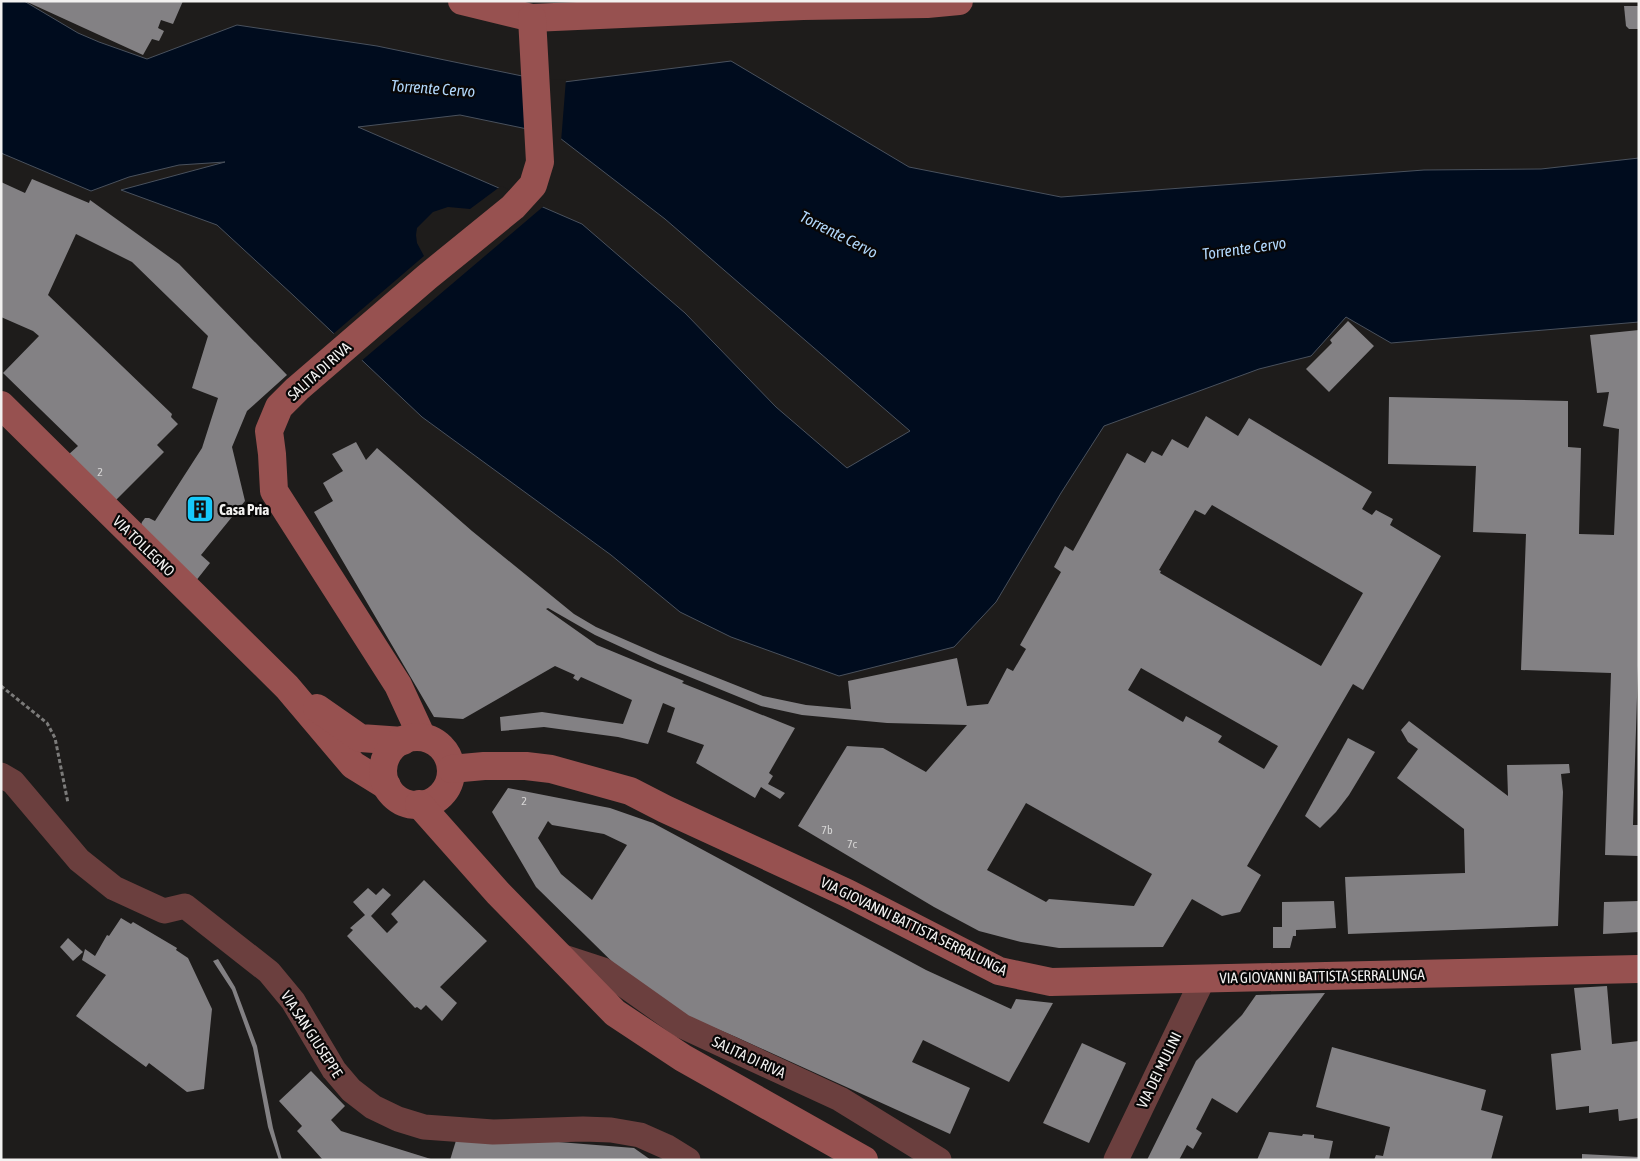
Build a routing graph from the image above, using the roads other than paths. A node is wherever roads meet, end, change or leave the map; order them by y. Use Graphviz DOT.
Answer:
graph roads {
  1 [pos="462,1"];
  2 [pos="632,1"];
  3 [pos="959,1"];
  4 [pos="579,17"];
  5 [pos="532,18"];
  6 [pos="1,405"];
  7 [pos="288,687"];
  8 [pos="412,739"];
  9 [pos="451,769"];
  10 [pos="1,775"];
  11 [pos="387,786"];
  12 [pos="419,804"];
  13 [pos="560,956"];
  14 [pos="1639,969"];
  15 [pos="1203,979"];
  16 [pos="688,1160"];
  17 [pos="864,1160"];
  18 [pos="939,1160"];
  19 [pos="1116,1160"];
  1 -- 5 [label="street"];
  2 -- 4 [label="street"];
  3 -- 4 [label="street"];
  4 -- 5 [label="street"];
  5 -- 8 [label="street, SALITA DI RIVA"];
  6 -- 7 [label="street, VIA TOLLEGNO"];
  7 -- 8 [label="street, VIA TOLLEGNO"];
  7 -- 11 [label="street, VIA TOLLEGNO"];
  8 -- 9 [label="street"];
  8 -- 11 [label="street"];
  9 -- 12 [label="street"];
  9 -- 15 [label="street, VIA GIOVANNI BATTISTA SERRALUNGA"];
  10 -- 16 [label="street, VIA SAN GIUSEPPE"];
  11 -- 12 [label="street"];
  12 -- 13 [label="street, SALITA DI RIVA"];
  13 -- 17 [label="street, SALITA DI RIVA"];
  13 -- 18 [label="street, SALITA DI RIVA"];
  14 -- 15 [label="street, VIA GIOVANNI BATTISTA SERRALUNGA"];
  15 -- 19 [label="street, VIA DEI MULINI"];
}
